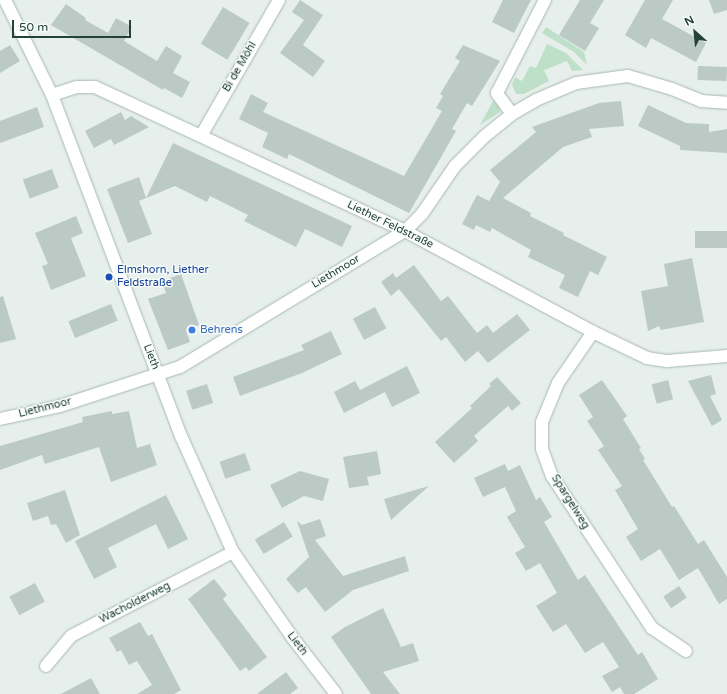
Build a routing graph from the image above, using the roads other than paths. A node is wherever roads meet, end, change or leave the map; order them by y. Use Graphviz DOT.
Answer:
graph roads {
  1 [pos="5,0"];
  2 [pos="279,0"];
  3 [pos="545,0"];
  4 [pos="52,95"];
  5 [pos="727,103"];
  6 [pos="512,114"];
  7 [pos="202,134"];
  8 [pos="405,231"];
  9 [pos="593,332"];
  10 [pos="727,356"];
  11 [pos="158,375"];
  12 [pos="0,419"];
  13 [pos="233,552"];
  14 [pos="686,651"];
  15 [pos="46,666"];
  16 [pos="336,694"];
  1 -- 4 [label="street, Lieth"];
  2 -- 7 [label="street, Bi de Möhl"];
  3 -- 6 [label="street"];
  4 -- 7 [label="street, Liether Feldstraße"];
  4 -- 11 [label="street, Lieth"];
  5 -- 6 [label="street, Liethmoor"];
  6 -- 8 [label="street, Liethmoor"];
  7 -- 8 [label="street, Liether Feldstraße"];
  8 -- 9 [label="street, Liether Feldstraße"];
  8 -- 11 [label="street, Liethmoor"];
  9 -- 10 [label="street, Liether Feldstraße"];
  9 -- 14 [label="street, Spargelweg"];
  11 -- 12 [label="street, Liethmoor"];
  11 -- 13 [label="street, Lieth"];
  13 -- 15 [label="street, Wacholderweg"];
  13 -- 16 [label="street, Lieth"];
}
